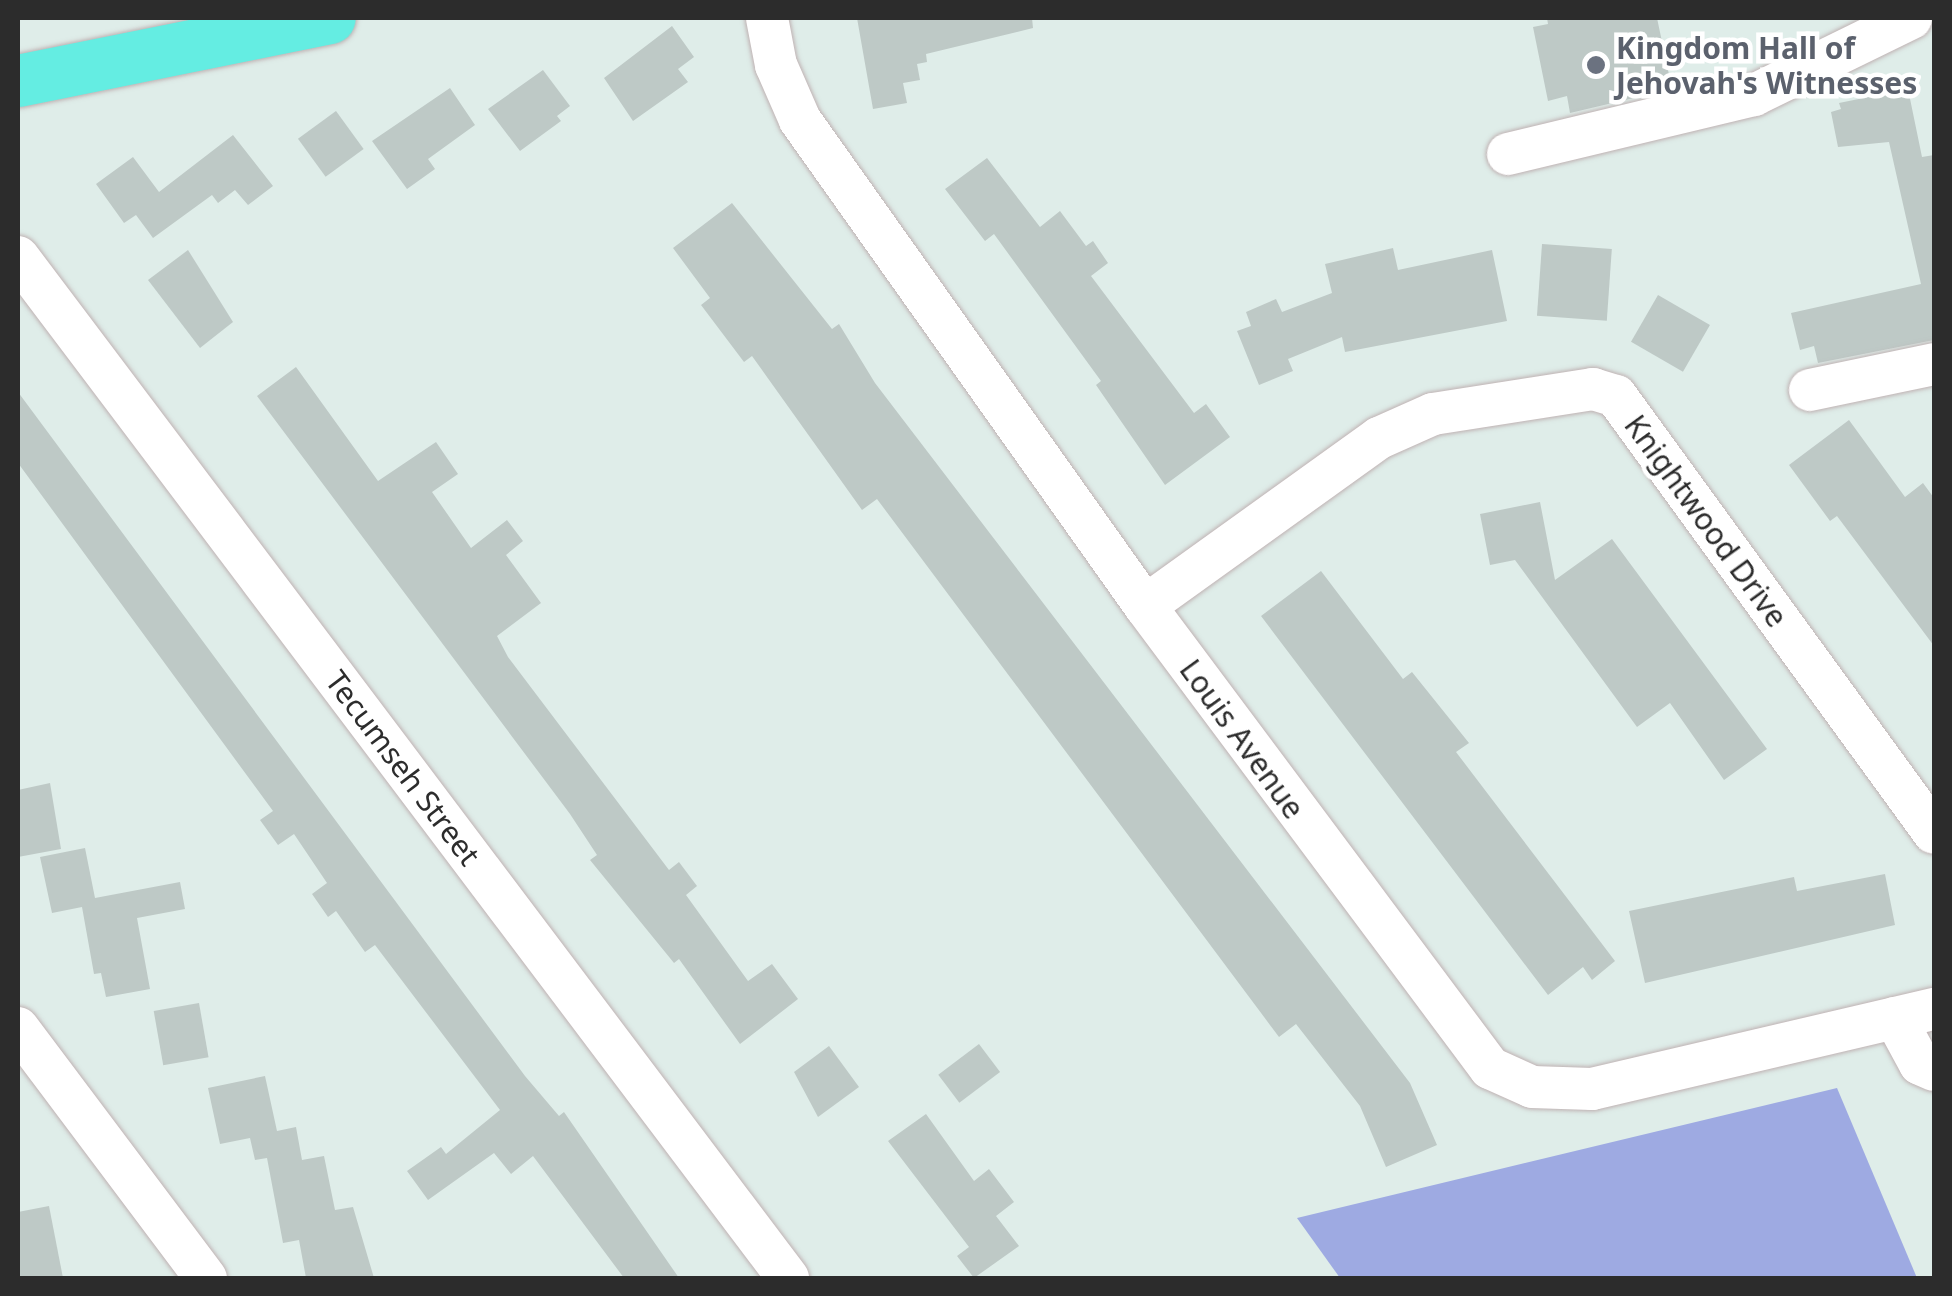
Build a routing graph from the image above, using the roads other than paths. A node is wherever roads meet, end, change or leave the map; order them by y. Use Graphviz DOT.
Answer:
graph roads {
  1 [pos="330,18"];
  2 [pos="767,18"];
  3 [pos="1911,18"];
  4 [pos="18,81"];
  5 [pos="1508,154"];
  6 [pos="18,257"];
  7 [pos="1934,364"];
  8 [pos="1810,390"];
  9 [pos="1144,606"];
  10 [pos="1934,833"];
  11 [pos="1915,1014"];
  12 [pos="18,1028"];
  13 [pos="1934,1070"];
  14 [pos="206,1278"];
  15 [pos="788,1278"];
  1 -- 4 [label="main road"];
  2 -- 9 [label="street, Louis Avenue"];
  3 -- 5 [label="street"];
  6 -- 15 [label="street, Tecumseh Street"];
  7 -- 8 [label="street"];
  9 -- 10 [label="street, Knightwood Drive"];
  9 -- 11 [label="street, Louis Avenue"];
  11 -- 13 [label="street"];
  12 -- 14 [label="street"];
}
